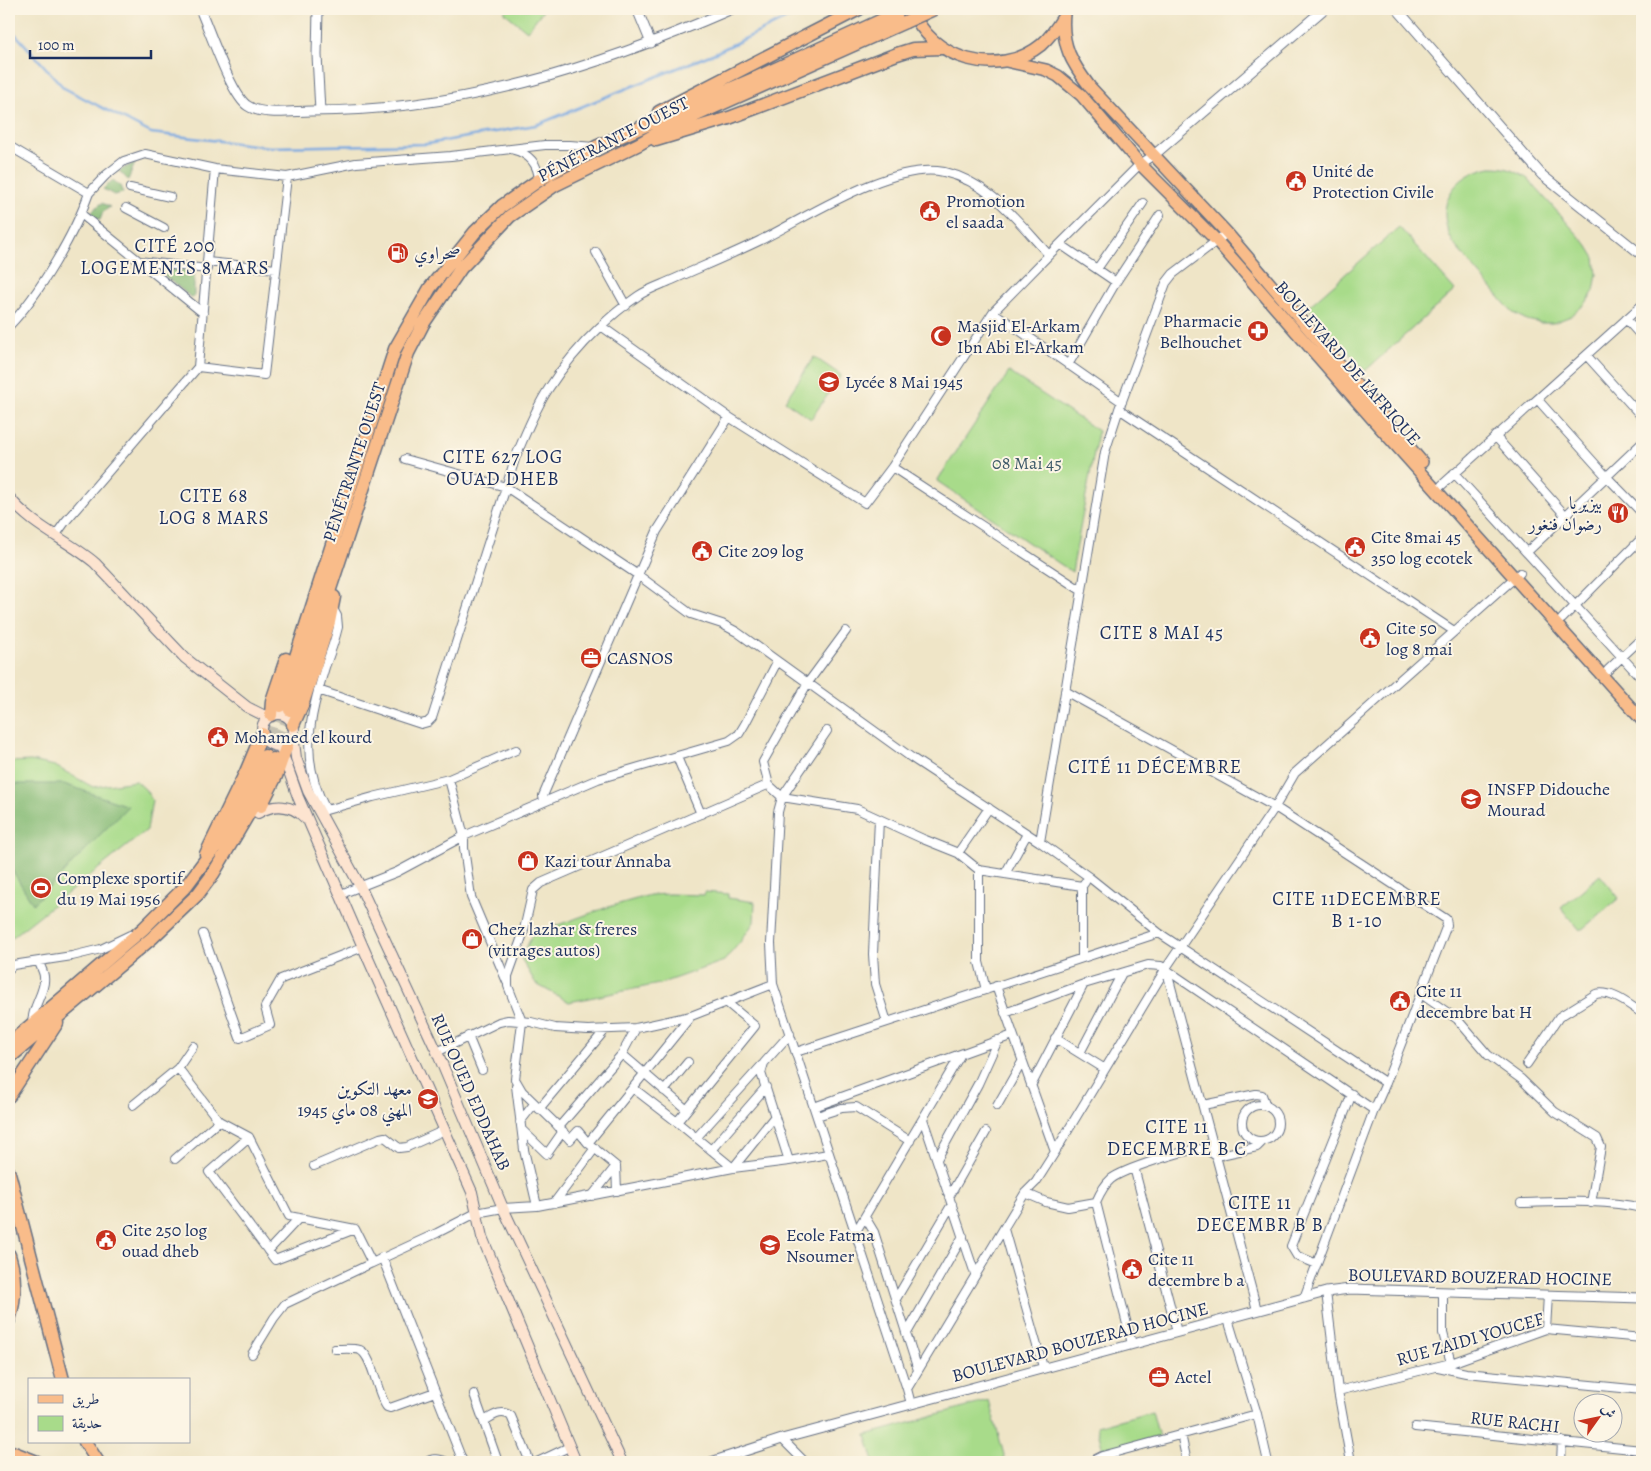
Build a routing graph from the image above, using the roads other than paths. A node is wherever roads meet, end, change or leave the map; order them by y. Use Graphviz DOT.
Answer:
graph roads {
  1 [pos="200,9"];
  2 [pos="318,9"];
  3 [pos="637,9"];
  4 [pos="732,9"];
  5 [pos="859,9"];
  6 [pos="934,9"];
  7 [pos="1324,9"];
  8 [pos="1397,9"];
  9 [pos="1066,11"];
  10 [pos="906,13"];
  11 [pos="651,43"];
  12 [pos="942,48"];
  13 [pos="1006,61"];
  14 [pos="320,111"];
  15 [pos="632,132"];
  16 [pos="639,144"];
  17 [pos="9,146"];
  18 [pos="596,147"];
  19 [pos="510,149"];
  20 [pos="1154,155"];
  21 [pos="1140,164"];
  22 [pos="216,169"];
  23 [pos="287,177"];
  24 [pos="540,180"];
  25 [pos="130,188"];
  26 [pos="89,193"];
  27 [pos="170,197"];
  28 [pos="1143,202"];
  29 [pos="126,208"];
  30 [pos="82,214"];
  31 [pos="1160,215"];
  32 [pos="164,228"];
  33 [pos="1226,233"];
  34 [pos="1216,240"];
  35 [pos="1060,244"];
  36 [pos="596,252"];
  37 [pos="1049,255"];
  38 [pos="1642,255"];
  39 [pos="139,261"];
  40 [pos="207,266"];
  41 [pos="276,269"];
  42 [pos="1097,269"];
  43 [pos="1116,282"];
  44 [pos="1642,305"];
  45 [pos="626,306"];
  46 [pos="993,312"];
  47 [pos="202,313"];
  48 [pos="1626,319"];
  49 [pos="10,323"];
  50 [pos="601,326"];
  51 [pos="1642,338"];
  52 [pos="1587,356"];
  53 [pos="1068,365"];
  54 [pos="198,367"];
  55 [pos="1538,400"];
  56 [pos="1120,406"];
  57 [pos="730,417"];
  58 [pos="1642,417"];
  59 [pos="1495,436"];
  60 [pos="1642,443"];
  61 [pos="405,459"];
  62 [pos="892,467"];
  63 [pos="1454,473"];
  64 [pos="1606,476"];
  65 [pos="1442,485"];
  66 [pos="506,487"];
  67 [pos="9,497"];
  68 [pos="1642,513"];
  69 [pos="1565,515"];
  70 [pos="55,536"];
  71 [pos="1642,538"];
  72 [pos="1527,552"];
  73 [pos="331,567"];
  74 [pos="638,575"];
  75 [pos="1518,575"];
  76 [pos="1082,591"];
  77 [pos="1576,605"];
  78 [pos="332,607"];
  79 [pos="1562,619"];
  80 [pos="846,631"];
  81 [pos="1454,631"];
  82 [pos="1642,638"];
  83 [pos="1622,656"];
  84 [pos="776,662"];
  85 [pos="1608,670"];
  86 [pos="1642,680"];
  87 [pos="807,684"];
  88 [pos="318,690"];
  89 [pos="1065,691"];
  90 [pos="247,707"];
  91 [pos="1642,710"];
  92 [pos="277,712"];
  93 [pos="1642,720"];
  94 [pos="827,731"];
  95 [pos="262,732"];
  96 [pos="282,745"];
  97 [pos="516,750"];
  98 [pos="677,757"];
  99 [pos="449,779"];
  100 [pos="769,786"];
  101 [pos="782,797"];
  102 [pos="544,802"];
  103 [pos="1275,807"];
  104 [pos="989,808"];
  105 [pos="322,811"];
  106 [pos="258,813"];
  107 [pos="701,814"];
  108 [pos="879,819"];
  109 [pos="310,824"];
  110 [pos="1027,834"];
  111 [pos="464,836"];
  112 [pos="1040,842"];
  113 [pos="227,852"];
  114 [pos="958,853"];
  115 [pos="204,865"];
  116 [pos="979,870"];
  117 [pos="1005,874"];
  118 [pos="1089,876"];
  119 [pos="360,886"];
  120 [pos="1082,886"];
  121 [pos="341,894"];
  122 [pos="143,929"];
  123 [pos="1159,933"];
  124 [pos="203,934"];
  125 [pos="1181,946"];
  126 [pos="363,947"];
  127 [pos="1082,957"];
  128 [pos="38,962"];
  129 [pos="1166,968"];
  130 [pos="9,969"];
  131 [pos="1122,973"];
  132 [pos="773,984"];
  133 [pos="1084,984"];
  134 [pos="508,986"];
  135 [pos="996,986"];
  136 [pos="986,990"];
  137 [pos="1421,994"];
  138 [pos="726,1002"];
  139 [pos="65,1012"];
  140 [pos="1005,1013"];
  141 [pos="1642,1013"];
  142 [pos="691,1016"];
  143 [pos="522,1022"];
  144 [pos="887,1022"];
  145 [pos="32,1023"];
  146 [pos="636,1028"];
  147 [pos="606,1029"];
  148 [pos="790,1034"];
  149 [pos="1012,1035"];
  150 [pos="468,1036"];
  151 [pos="1055,1038"];
  152 [pos="998,1040"];
  153 [pos="11,1042"];
  154 [pos="193,1046"];
  155 [pos="436,1052"];
  156 [pos="796,1052"];
  157 [pos="1080,1053"];
  158 [pos="622,1054"];
  159 [pos="961,1054"];
  160 [pos="9,1058"];
  161 [pos="688,1062"];
  162 [pos="1022,1062"];
  163 [pos="764,1063"];
  164 [pos="1527,1064"];
  165 [pos="178,1068"];
  166 [pos="1106,1069"];
  167 [pos="482,1070"];
  168 [pos="645,1074"];
  169 [pos="515,1079"];
  170 [pos="1386,1084"];
  171 [pos="1031,1086"];
  172 [pos="766,1087"];
  173 [pos="632,1088"];
  174 [pos="664,1091"];
  175 [pos="1352,1094"];
  176 [pos="9,1096"];
  177 [pos="132,1105"];
  178 [pos="998,1106"];
  179 [pos="1203,1106"];
  180 [pos="1266,1106"];
  181 [pos="536,1107"];
  182 [pos="814,1107"];
  183 [pos="687,1110"];
  184 [pos="1374,1110"];
  185 [pos="775,1116"];
  186 [pos="817,1116"];
  187 [pos="923,1119"];
  188 [pos="219,1121"];
  189 [pos="677,1122"];
  190 [pos="521,1126"];
  191 [pos="561,1129"];
  192 [pos="445,1130"];
  193 [pos="986,1132"];
  194 [pos="249,1137"];
  195 [pos="696,1138"];
  196 [pos="910,1141"];
  197 [pos="1263,1141"];
  198 [pos="592,1145"];
  199 [pos="711,1150"];
  200 [pos="1055,1152"];
  201 [pos="828,1154"];
  202 [pos="1216,1156"];
  203 [pos="175,1159"];
  204 [pos="937,1159"];
  205 [pos="789,1161"];
  206 [pos="314,1166"];
  207 [pos="616,1166"];
  208 [pos="733,1168"];
  209 [pos="1136,1168"];
  210 [pos="9,1173"];
  211 [pos="617,1191"];
  212 [pos="1025,1193"];
  213 [pos="592,1196"];
  214 [pos="951,1201"];
  215 [pos="1096,1202"];
  216 [pos="554,1203"];
  217 [pos="1521,1203"];
  218 [pos="1592,1203"];
  219 [pos="537,1206"];
  220 [pos="503,1208"];
  221 [pos="1642,1208"];
  222 [pos="476,1213"];
  223 [pos="864,1217"];
  224 [pos="300,1218"];
  225 [pos="355,1228"];
  226 [pos="1004,1229"];
  227 [pos="855,1233"];
  228 [pos="963,1236"];
  229 [pos="268,1251"];
  230 [pos="9,1256"];
  231 [pos="382,1257"];
  232 [pos="372,1263"];
  233 [pos="1317,1264"];
  234 [pos="976,1274"];
  235 [pos="1326,1292"];
  236 [pos="1443,1292"];
  237 [pos="1548,1295"];
  238 [pos="1304,1298"];
  239 [pos="1642,1298"];
  240 [pos="896,1299"];
  241 [pos="1257,1310"];
  242 [pos="1228,1319"];
  243 [pos="9,1320"];
  244 [pos="1546,1329"];
  245 [pos="1177,1332"];
  246 [pos="907,1333"];
  247 [pos="1642,1338"];
  248 [pos="1132,1344"];
  249 [pos="336,1349"];
  250 [pos="252,1354"];
  251 [pos="1451,1363"];
  252 [pos="1043,1367"];
  253 [pos="1435,1367"];
  254 [pos="918,1370"];
  255 [pos="62,1378"];
  256 [pos="907,1388"];
  257 [pos="1642,1390"];
  258 [pos="1338,1391"];
  259 [pos="435,1392"];
  260 [pos="474,1394"];
  261 [pos="911,1404"];
  262 [pos="1257,1414"];
  263 [pos="484,1422"];
  264 [pos="1414,1427"];
  265 [pos="1181,1434"];
  266 [pos="782,1439"];
  267 [pos="1562,1441"];
  268 [pos="86,1444"];
  269 [pos="569,1447"];
  270 [pos="1642,1450"];
  271 [pos="9,1451"];
  272 [pos="1102,1459"];
  273 [pos="37,1462"];
  274 [pos="98,1462"];
  275 [pos="427,1462"];
  276 [pos="447,1462"];
  277 [pos="463,1462"];
  278 [pos="498,1462"];
  279 [pos="530,1462"];
  280 [pos="537,1462"];
  281 [pos="576,1462"];
  282 [pos="622,1462"];
  283 [pos="711,1462"];
  284 [pos="804,1462"];
  285 [pos="1090,1462"];
  286 [pos="1187,1462"];
  287 [pos="1268,1462"];
  288 [pos="1351,1462"];
  289 [pos="1560,1462"];
  1 -- 14 [label="street"];
  2 -- 14 [label="street"];
  3 -- 11 [label="street"];
  4 -- 11 [label="street"];
  5 -- 15 [label="highway"];
  6 -- 10 [label="highway, PÉNÉTRANTE OUEST, bridge"];
  7 -- 20 [label="street"];
  8 -- 38 [label="street"];
  9 -- 13 [label="main road"];
  9 -- 20 [label="main road, BOULEVARD DE L'AFRIQUE"];
  10 -- 12 [label="main road"];
  10 -- 15 [label="highway, PÉNÉTRANTE OUEST"];
  10 -- 16 [label="highway, PÉNÉTRANTE OUEST"];
  11 -- 14 [label="street"];
  12 -- 13 [label="main road"];
  12 -- 16 [label="highway"];
  13 -- 21 [label="main road, BOULEVARD DE L'AFRIQUE"];
  15 -- 18 [label="highway, PÉNÉTRANTE OUEST"];
  16 -- 73 [label="highway, PÉNÉTRANTE OUEST"];
  17 -- 26 [label="street"];
  18 -- 19 [label="street"];
  18 -- 24 [label="highway, PÉNÉTRANTE OUEST"];
  19 -- 23 [label="street"];
  19 -- 24 [label="street"];
  20 -- 21 [label="street"];
  20 -- 33 [label="main road, BOULEVARD DE L'AFRIQUE"];
  21 -- 34 [label="main road, BOULEVARD DE L'AFRIQUE"];
  21 -- 35 [label="street"];
  22 -- 23 [label="street"];
  22 -- 26 [label="street"];
  22 -- 40 [label="street"];
  23 -- 41 [label="street"];
  24 -- 73 [label="highway, PÉNÉTRANTE OUEST"];
  25 -- 27 [label="street"];
  26 -- 30 [label="street"];
  28 -- 42 [label="street"];
  29 -- 32 [label="street"];
  30 -- 39 [label="street"];
  30 -- 49 [label="street"];
  31 -- 43 [label="street"];
  33 -- 34 [label="street"];
  33 -- 65 [label="main road, BOULEVARD DE L'AFRIQUE"];
  34 -- 56 [label="street"];
  34 -- 75 [label="main road, BOULEVARD DE L'AFRIQUE"];
  35 -- 37 [label="street"];
  35 -- 42 [label="street"];
  36 -- 45 [label="street"];
  37 -- 45 [label="street"];
  37 -- 46 [label="street"];
  39 -- 40 [label="street"];
  39 -- 47 [label="street"];
  40 -- 41 [label="street"];
  40 -- 47 [label="street"];
  41 -- 54 [label="street"];
  42 -- 43 [label="street"];
  43 -- 53 [label="street"];
  44 -- 48 [label="street"];
  45 -- 50 [label="street"];
  46 -- 53 [label="street"];
  46 -- 62 [label="street"];
  47 -- 54 [label="street"];
  48 -- 51 [label="street"];
  48 -- 52 [label="street"];
  50 -- 57 [label="street"];
  50 -- 66 [label="street"];
  52 -- 55 [label="street"];
  52 -- 58 [label="street"];
  53 -- 56 [label="street"];
  54 -- 70 [label="street"];
  55 -- 59 [label="street"];
  55 -- 64 [label="street"];
  56 -- 76 [label="street"];
  56 -- 81 [label="street"];
  57 -- 62 [label="street"];
  57 -- 74 [label="street"];
  59 -- 63 [label="street"];
  59 -- 69 [label="street"];
  60 -- 64 [label="street"];
  61 -- 66 [label="street"];
  62 -- 76 [label="street"];
  63 -- 65 [label="street"];
  63 -- 72 [label="street"];
  64 -- 68 [label="street"];
  64 -- 69 [label="street"];
  65 -- 75 [label="main road, BOULEVARD DE L'AFRIQUE"];
  66 -- 74 [label="street"];
  66 -- 88 [label="street"];
  67 -- 70 [label="main road"];
  69 -- 72 [label="street"];
  70 -- 90 [label="main road"];
  71 -- 77 [label="street"];
  72 -- 77 [label="street"];
  73 -- 78 [label="highway"];
  73 -- 92 [label="highway, PÉNÉTRANTE OUEST"];
  74 -- 84 [label="street"];
  74 -- 102 [label="street"];
  75 -- 79 [label="main road, BOULEVARD DE L'AFRIQUE"];
  75 -- 81 [label="street"];
  75 -- 93 [label="main road, BOULEVARD DE L'AFRIQUE"];
  76 -- 89 [label="street"];
  77 -- 79 [label="street"];
  77 -- 83 [label="street"];
  78 -- 88 [label="street"];
  78 -- 96 [label="highway"];
  79 -- 85 [label="main road, BOULEVARD DE L'AFRIQUE"];
  80 -- 87 [label="street"];
  81 -- 103 [label="street"];
  82 -- 83 [label="street"];
  83 -- 85 [label="street"];
  83 -- 86 [label="street"];
  84 -- 87 [label="street"];
  84 -- 98 [label="street"];
  85 -- 91 [label="main road, BOULEVARD DE L'AFRIQUE"];
  87 -- 100 [label="street"];
  87 -- 104 [label="street"];
  88 -- 105 [label="street"];
  89 -- 103 [label="street"];
  89 -- 112 [label="street"];
  90 -- 92 [label="main road"];
  90 -- 95 [label="main road"];
  92 -- 95 [label="main road"];
  92 -- 96 [label="main road"];
  94 -- 101 [label="street"];
  95 -- 96 [label="main road"];
  95 -- 115 [label="highway"];
  96 -- 105 [label="main road, RUE OUED EDDAHAB"];
  96 -- 106 [label="highway"];
  96 -- 109 [label="main road"];
  96 -- 113 [label="highway"];
  96 -- 115 [label="highway"];
  97 -- 99 [label="street"];
  98 -- 102 [label="street"];
  98 -- 107 [label="street"];
  99 -- 105 [label="street"];
  99 -- 111 [label="street"];
  100 -- 101 [label="street"];
  100 -- 107 [label="street"];
  101 -- 108 [label="street"];
  101 -- 132 [label="street"];
  102 -- 111 [label="street"];
  103 -- 125 [label="street"];
  103 -- 137 [label="street"];
  104 -- 110 [label="street"];
  104 -- 114 [label="street"];
  105 -- 119 [label="main road, RUE OUED EDDAHAB"];
  106 -- 109 [label="main road"];
  106 -- 113 [label="highway"];
  107 -- 134 [label="street"];
  108 -- 114 [label="street"];
  108 -- 144 [label="street"];
  109 -- 121 [label="main road"];
  110 -- 112 [label="street"];
  110 -- 117 [label="street"];
  111 -- 119 [label="street"];
  111 -- 134 [label="street"];
  112 -- 118 [label="street"];
  113 -- 139 [label="highway"];
  114 -- 116 [label="street"];
  115 -- 122 [label="highway"];
  116 -- 117 [label="street"];
  116 -- 136 [label="street"];
  117 -- 120 [label="street"];
  118 -- 120 [label="street"];
  118 -- 123 [label="street"];
  119 -- 121 [label="street"];
  119 -- 155 [label="main road, RUE OUED EDDAHAB"];
  120 -- 127 [label="street"];
  121 -- 126 [label="main road"];
  122 -- 128 [label="street"];
  122 -- 145 [label="highway"];
  123 -- 125 [label="street"];
  123 -- 127 [label="street"];
  124 -- 126 [label="street"];
  125 -- 129 [label="street"];
  125 -- 170 [label="street"];
  126 -- 192 [label="main road"];
  127 -- 135 [label="street"];
  128 -- 130 [label="street"];
  128 -- 145 [label="street"];
  129 -- 131 [label="street"];
  129 -- 166 [label="street"];
  129 -- 175 [label="street"];
  129 -- 179 [label="street"];
  131 -- 133 [label="street"];
  131 -- 157 [label="street"];
  132 -- 138 [label="street"];
  132 -- 148 [label="street"];
  133 -- 140 [label="street"];
  133 -- 151 [label="street"];
  134 -- 143 [label="street"];
  135 -- 136 [label="street"];
  135 -- 140 [label="street"];
  136 -- 144 [label="street"];
  137 -- 170 [label="street"];
  137 -- 218 [label="street"];
  138 -- 142 [label="street"];
  138 -- 183 [label="street"];
  139 -- 160 [label="highway"];
  139 -- 176 [label="highway"];
  140 -- 149 [label="street"];
  141 -- 164 [label="street"];
  142 -- 146 [label="street"];
  142 -- 168 [label="street"];
  143 -- 147 [label="street"];
  143 -- 150 [label="street"];
  143 -- 169 [label="street"];
  144 -- 156 [label="street"];
  145 -- 153 [label="highway"];
  146 -- 147 [label="street"];
  146 -- 158 [label="street"];
  147 -- 181 [label="street"];
  148 -- 156 [label="street"];
  148 -- 163 [label="street"];
  149 -- 152 [label="street"];
  149 -- 162 [label="street"];
  150 -- 155 [label="street"];
  150 -- 167 [label="street"];
  151 -- 157 [label="street"];
  151 -- 171 [label="street"];
  152 -- 159 [label="street"];
  152 -- 204 [label="street"];
  154 -- 165 [label="street"];
  155 -- 220 [label="main road, RUE OUED EDDAHAB"];
  156 -- 182 [label="street"];
  157 -- 166 [label="street"];
  158 -- 168 [label="street"];
  158 -- 191 [label="street"];
  159 -- 182 [label="street"];
  159 -- 187 [label="street"];
  161 -- 174 [label="street"];
  162 -- 171 [label="street"];
  162 -- 178 [label="street"];
  163 -- 172 [label="street"];
  163 -- 195 [label="street"];
  165 -- 177 [label="street"];
  165 -- 188 [label="street"];
  166 -- 200 [label="street"];
  168 -- 173 [label="street"];
  168 -- 174 [label="street"];
  169 -- 181 [label="street"];
  169 -- 190 [label="street"];
  170 -- 184 [label="street"];
  171 -- 200 [label="street"];
  172 -- 185 [label="street"];
  172 -- 199 [label="street"];
  173 -- 189 [label="street"];
  173 -- 198 [label="street"];
  174 -- 183 [label="street"];
  175 -- 184 [label="street"];
  175 -- 233 [label="street"];
  179 -- 180 [label="street"];
  179 -- 202 [label="street"];
  180 -- 197 [label="street"];
  180 -- 197 [label="street"];
  181 -- 190 [label="street"];
  181 -- 191 [label="street"];
  182 -- 186 [label="street"];
  183 -- 189 [label="street"];
  184 -- 233 [label="street"];
  185 -- 205 [label="street"];
  185 -- 208 [label="street"];
  186 -- 196 [label="street"];
  186 -- 201 [label="street"];
  187 -- 196 [label="street"];
  187 -- 204 [label="street"];
  188 -- 194 [label="street"];
  188 -- 203 [label="street"];
  189 -- 195 [label="street"];
  190 -- 191 [label="street"];
  190 -- 219 [label="street"];
  191 -- 198 [label="street"];
  192 -- 206 [label="street"];
  192 -- 222 [label="main road"];
  193 -- 214 [label="street"];
  194 -- 224 [label="street"];
  194 -- 229 [label="street"];
  195 -- 199 [label="street"];
  196 -- 223 [label="street"];
  197 -- 202 [label="street"];
  198 -- 207 [label="street"];
  198 -- 216 [label="street"];
  199 -- 208 [label="street"];
  200 -- 212 [label="street"];
  201 -- 205 [label="street"];
  201 -- 227 [label="street"];
  202 -- 209 [label="street"];
  202 -- 241 [label="street"];
  204 -- 214 [label="street"];
  205 -- 208 [label="street"];
  207 -- 211 [label="street"];
  207 -- 213 [label="street"];
  208 -- 211 [label="street"];
  209 -- 215 [label="street"];
  209 -- 245 [label="street"];
  210 -- 255 [label="highway"];
  211 -- 213 [label="street"];
  212 -- 215 [label="street"];
  212 -- 226 [label="street"];
  213 -- 216 [label="street"];
  214 -- 228 [label="street"];
  214 -- 240 [label="street"];
  215 -- 248 [label="street"];
  216 -- 219 [label="street"];
  217 -- 218 [label="street"];
  218 -- 221 [label="street"];
  219 -- 220 [label="street"];
  220 -- 222 [label="street"];
  220 -- 282 [label="main road, RUE OUED EDDAHAB"];
  222 -- 231 [label="street"];
  222 -- 269 [label="main road"];
  223 -- 227 [label="street"];
  223 -- 240 [label="street"];
  224 -- 225 [label="street"];
  224 -- 229 [label="street"];
  225 -- 229 [label="street"];
  225 -- 232 [label="street"];
  226 -- 234 [label="street"];
  226 -- 252 [label="street"];
  227 -- 256 [label="street"];
  228 -- 234 [label="street"];
  228 -- 246 [label="street"];
  230 -- 243 [label="highway"];
  231 -- 232 [label="street"];
  231 -- 259 [label="street"];
  232 -- 250 [label="street"];
  233 -- 238 [label="street"];
  234 -- 254 [label="street"];
  235 -- 236 [label="street, BOULEVARD BOUZERAD HOCINE"];
  235 -- 238 [label="street, BOULEVARD BOUZERAD HOCINE"];
  235 -- 258 [label="street"];
  236 -- 237 [label="street, BOULEVARD BOUZERAD HOCINE"];
  236 -- 251 [label="street"];
  237 -- 239 [label="street, BOULEVARD BOUZERAD HOCINE"];
  237 -- 244 [label="street"];
  238 -- 241 [label="street, BOULEVARD BOUZERAD HOCINE"];
  240 -- 246 [label="street"];
  241 -- 242 [label="street, BOULEVARD BOUZERAD HOCINE"];
  242 -- 245 [label="street, BOULEVARD BOUZERAD HOCINE"];
  242 -- 262 [label="street"];
  244 -- 247 [label="street, RUE ZAIDI YOUCEF"];
  244 -- 251 [label="street, RUE ZAIDI YOUCEF"];
  245 -- 248 [label="street, BOULEVARD BOUZERAD HOCINE"];
  246 -- 254 [label="street"];
  248 -- 252 [label="street, BOULEVARD BOUZERAD HOCINE"];
  249 -- 259 [label="street"];
  251 -- 253 [label="street, RUE ZAIDI YOUCEF"];
  252 -- 261 [label="street, BOULEVARD BOUZERAD HOCINE"];
  253 -- 257 [label="street"];
  253 -- 258 [label="street, RUE ZAIDI YOUCEF"];
  254 -- 256 [label="street"];
  256 -- 261 [label="street"];
  258 -- 288 [label="street"];
  259 -- 277 [label="street"];
  260 -- 263 [label="street"];
  261 -- 266 [label="street, BOULEVARD BOUZERAD HOCINE"];
  262 -- 265 [label="street"];
  262 -- 287 [label="street"];
  263 -- 278 [label="street"];
  263 -- 279 [label="street"];
  264 -- 267 [label="street, RUE RACHI"];
  265 -- 272 [label="street"];
  265 -- 286 [label="street"];
  266 -- 283 [label="street, BOULEVARD BOUZERAD HOCINE"];
  266 -- 284 [label="street"];
  267 -- 270 [label="street, RUE RACHI"];
  267 -- 289 [label="street"];
  268 -- 274 [label="highway"];
  269 -- 280 [label="street"];
  269 -- 281 [label="main road"];
  271 -- 273 [label="highway"];
  272 -- 285 [label="street"];
  275 -- 276 [label="street"];
}
